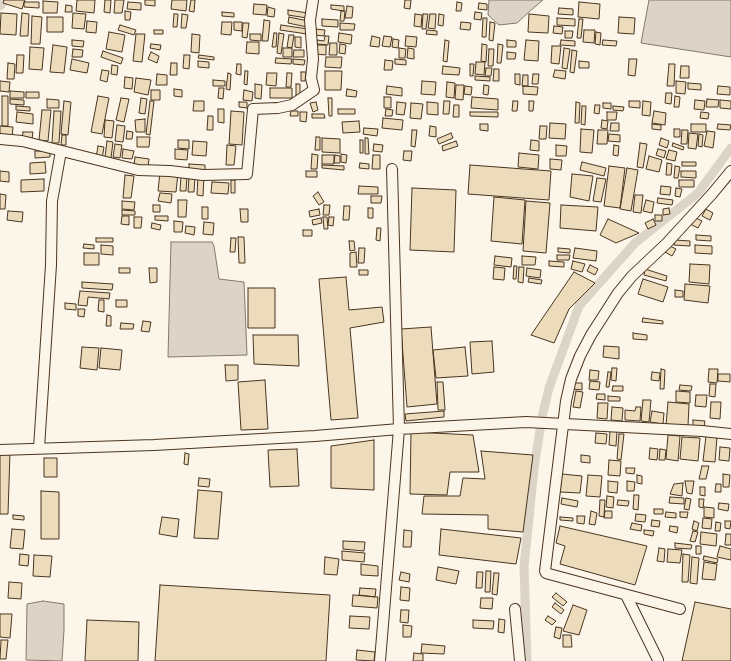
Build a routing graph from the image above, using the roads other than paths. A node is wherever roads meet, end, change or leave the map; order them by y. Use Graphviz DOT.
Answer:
graph roads {
  1 [pos="313,0"];
  2 [pos="0,139"];
  3 [pos="61,151"];
  4 [pos="392,169"];
  5 [pos="731,171"];
  6 [pos="560,423"];
  7 [pos="399,429"];
  8 [pos="731,434"];
  9 [pos="39,448"];
  10 [pos="0,450"];
  11 [pos="626,595"];
  12 [pos="515,609"];
  13 [pos="680,609"];
  14 [pos="658,660"];
  15 [pos="380,661"];
  16 [pos="520,661"];
  1 -- 3 [label="street"];
  2 -- 3 [label="street"];
  3 -- 9 [label="street"];
  4 -- 7 [label="street"];
  5 -- 6 [label="street"];
  6 -- 7 [label="street"];
  6 -- 8 [label="street"];
  6 -- 11 [label="street"];
  7 -- 9 [label="street"];
  7 -- 15 [label="street"];
  9 -- 10 [label="street"];
  11 -- 13 [label="street"];
  11 -- 14 [label="street"];
  12 -- 16 [label="street"];
}
